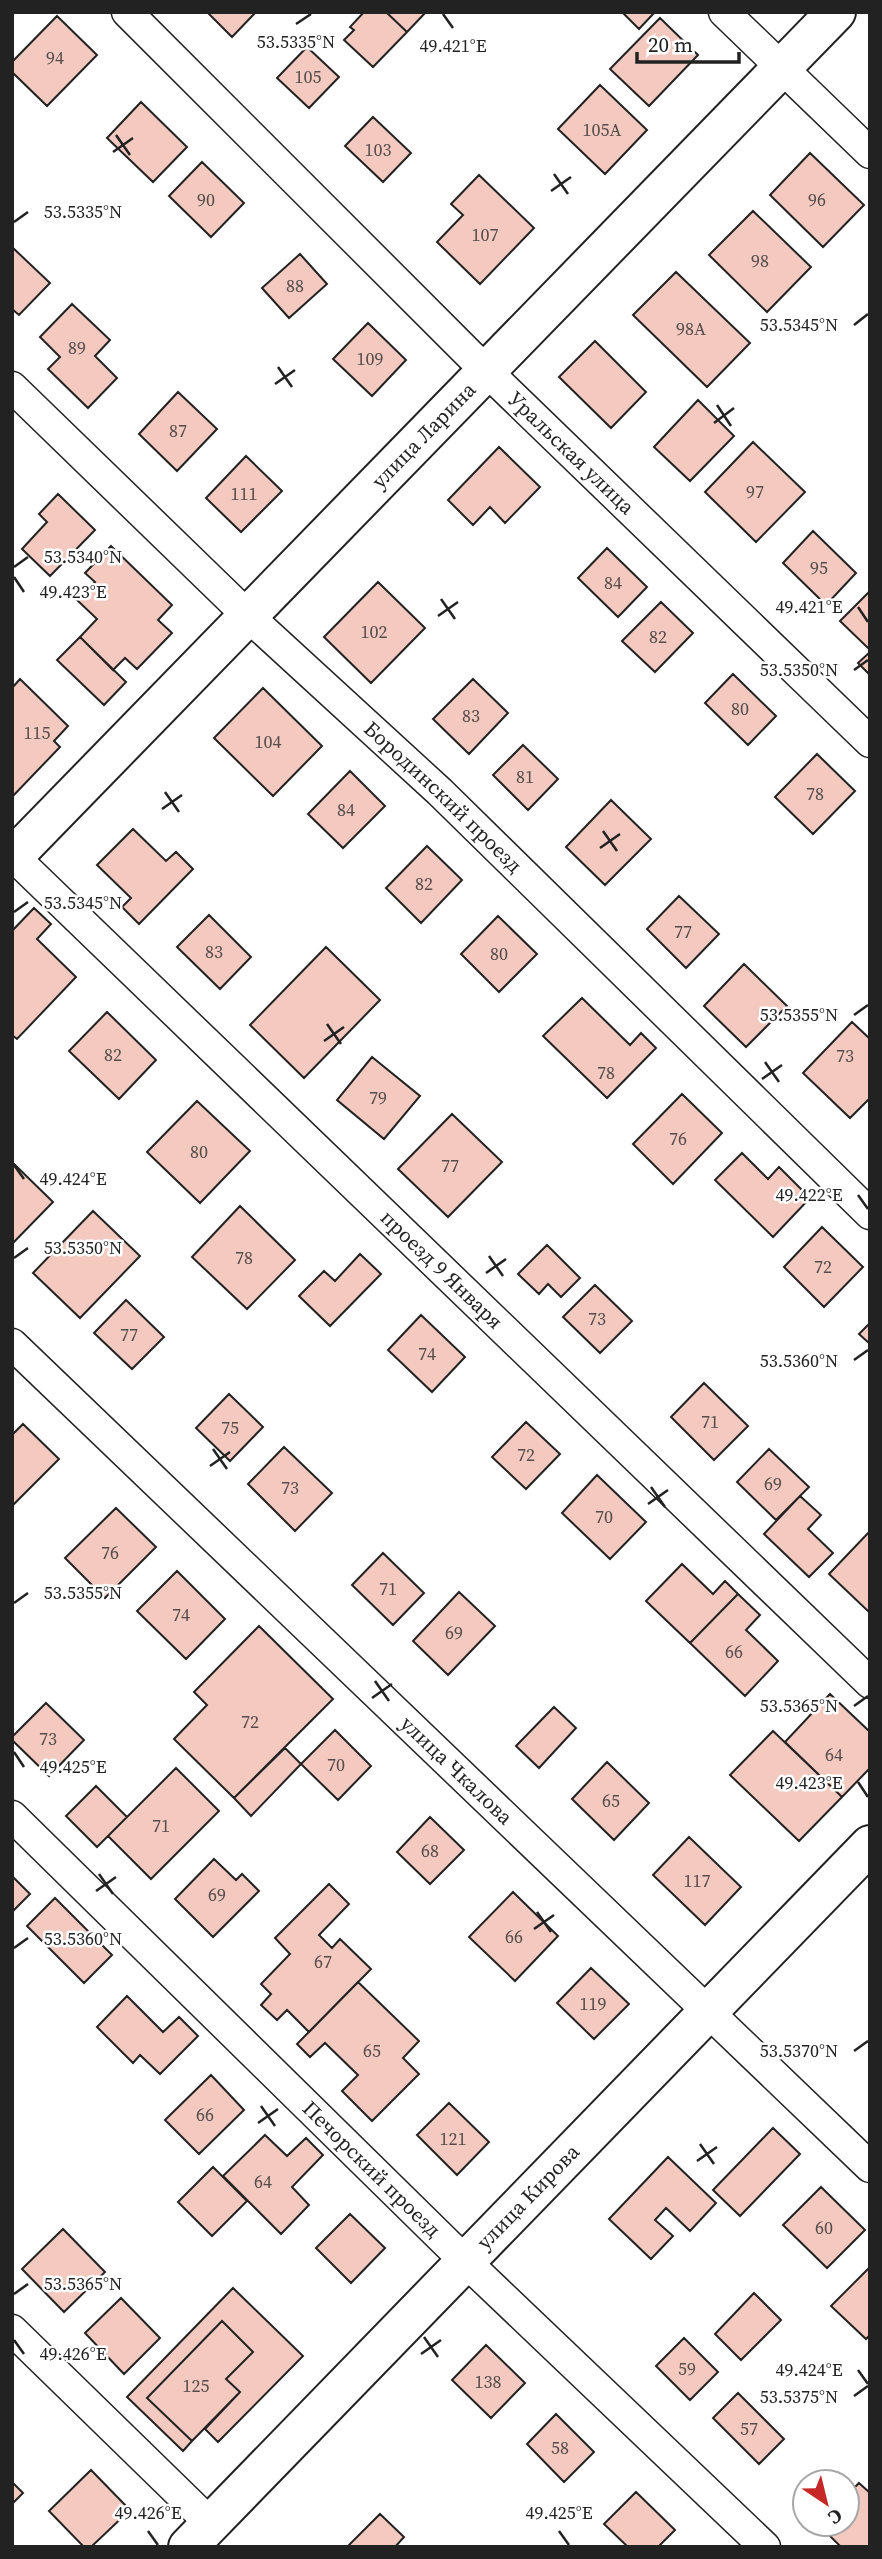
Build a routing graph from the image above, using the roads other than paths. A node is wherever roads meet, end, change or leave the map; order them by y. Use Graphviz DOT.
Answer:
graph roads {
  1 [pos="127,12"];
  2 [pos="724,12"];
  3 [pos="836,12"];
  4 [pos="781,68"];
  5 [pos="870,153"];
  6 [pos="487,371"];
  7 [pos="12,387"];
  8 [pos="248,616"];
  9 [pos="870,741"];
  10 [pos="13,857"];
  11 [pos="870,1214"];
  12 [pos="12,1344"];
  13 [pos="870,1683"];
  14 [pos="12,1816"];
  15 [pos="870,1845"];
  16 [pos="708,2011"];
  17 [pos="870,2167"];
  18 [pos="466,2261"];
  19 [pos="12,2330"];
  20 [pos="198,2539"];
  21 [pos="765,2547"];
  1 -- 6 [label="street, Уральская улица"];
  2 -- 4 [label="street"];
  3 -- 4 [label="street, улица Ларина"];
  4 -- 5 [label="street"];
  4 -- 6 [label="street, улица Ларина"];
  6 -- 8 [label="street, улица Ларина"];
  6 -- 9 [label="street, Уральская улица"];
  7 -- 8 [label="street, Бородинский проезд"];
  8 -- 10 [label="street, улица Ларина"];
  8 -- 11 [label="street, Бородинский проезд"];
  10 -- 13 [label="street, проезд 9 Января"];
  12 -- 16 [label="street, улица Чкалова"];
  14 -- 18 [label="street, Печорский проезд"];
  15 -- 16 [label="street, улица Кирова"];
  16 -- 17 [label="street, улица Чкалова"];
  16 -- 18 [label="street, улица Кирова"];
  18 -- 20 [label="street, улица Кирова"];
  18 -- 21 [label="street, Печорский проезд"];
  19 -- 20 [label="street"];
}
